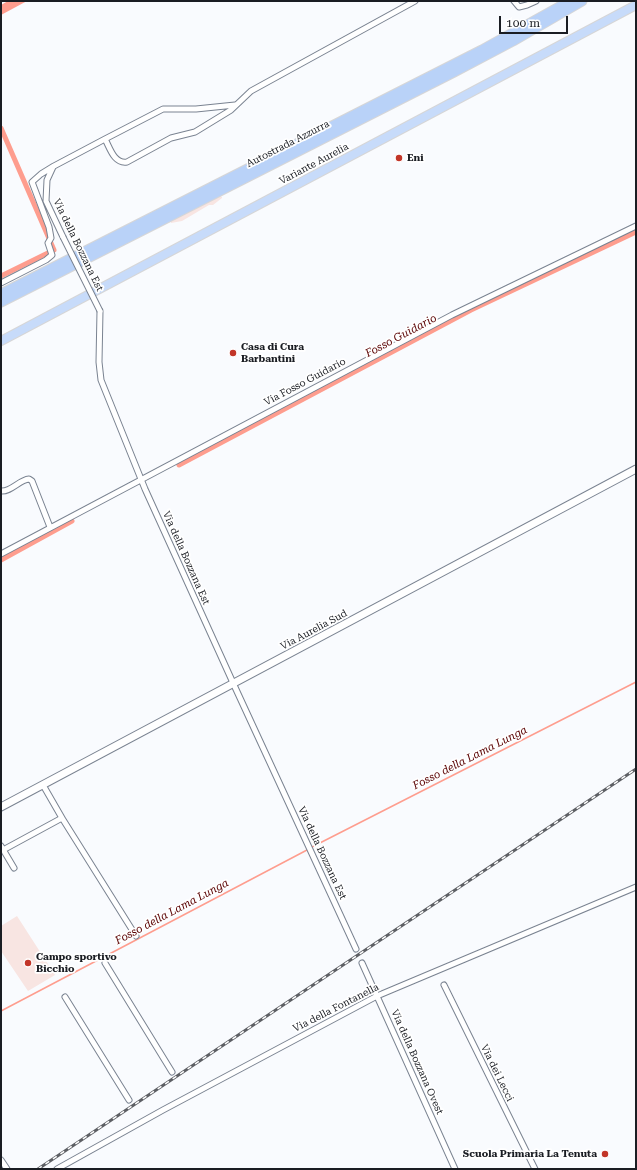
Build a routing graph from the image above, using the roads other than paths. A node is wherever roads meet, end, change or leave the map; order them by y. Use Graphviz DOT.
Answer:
graph roads {
  1 [pos="415,1"];
  2 [pos="514,1"];
  3 [pos="536,1"];
  4 [pos="570,1"];
  5 [pos="582,1"];
  6 [pos="633,1"];
  7 [pos="636,5"];
  8 [pos="235,105"];
  9 [pos="105,139"];
  10 [pos="54,166"];
  11 [pos="636,226"];
  12 [pos="1,283"];
  13 [pos="1,294"];
  14 [pos="1,302"];
  15 [pos="1,334"];
  16 [pos="1,341"];
  17 [pos="636,469"];
  18 [pos="141,480"];
  19 [pos="1,491"];
  20 [pos="50,527"];
  21 [pos="1,554"];
  22 [pos="234,685"];
  23 [pos="43,785"];
  24 [pos="1,807"];
  25 [pos="62,818"];
  26 [pos="2,848"];
  27 [pos="14,868"];
  28 [pos="636,887"];
  29 [pos="136,936"];
  30 [pos="356,949"];
  31 [pos="105,963"];
  32 [pos="362,963"];
  33 [pos="444,985"];
  34 [pos="377,996"];
  35 [pos="65,997"];
  36 [pos="172,1072"];
  37 [pos="129,1100"];
  38 [pos="1,1160"];
  39 [pos="7,1169"];
  40 [pos="57,1169"];
  41 [pos="455,1169"];
  42 [pos="535,1169"];
  1 -- 8 [label="street"];
  2 -- 3 [label="street"];
  4 -- 13 [label="highway, Autostrada Azzurra"];
  5 -- 14 [label="highway, Autostrada Azzurra"];
  6 -- 15 [label="highway, Variante Aurelia"];
  7 -- 16 [label="highway, Variante Aurelia"];
  8 -- 9 [label="street"];
  8 -- 9 [label="street"];
  9 -- 10 [label="street"];
  10 -- 12 [label="street"];
  10 -- 18 [label="street, Via della Bozzana Est, bridge"];
  11 -- 18 [label="street, Via Fosso Guidario"];
  17 -- 22 [label="main road, Via Aurelia Sud"];
  18 -- 20 [label="street, Via Fosso Guidario"];
  18 -- 22 [label="street, Via della Bozzana Est"];
  19 -- 20 [label="street"];
  20 -- 21 [label="street, Via Fosso Guidario"];
  22 -- 23 [label="main road, Via Aurelia Sud"];
  22 -- 30 [label="street, Via della Bozzana Est"];
  23 -- 24 [label="main road, Via Aurelia Sud"];
  23 -- 25 [label="street"];
  25 -- 26 [label="street"];
  25 -- 29 [label="street"];
  26 -- 27 [label="street"];
  28 -- 34 [label="street, Via della Fontanella"];
  31 -- 36 [label="street"];
  32 -- 34 [label="street, Via della Bozzana Ovest"];
  33 -- 42 [label="street, Via dei Lecci"];
  34 -- 40 [label="street, Via della Fontanella"];
  34 -- 41 [label="street, Via della Bozzana Ovest"];
  35 -- 37 [label="street"];
  38 -- 39 [label="street"];
}
